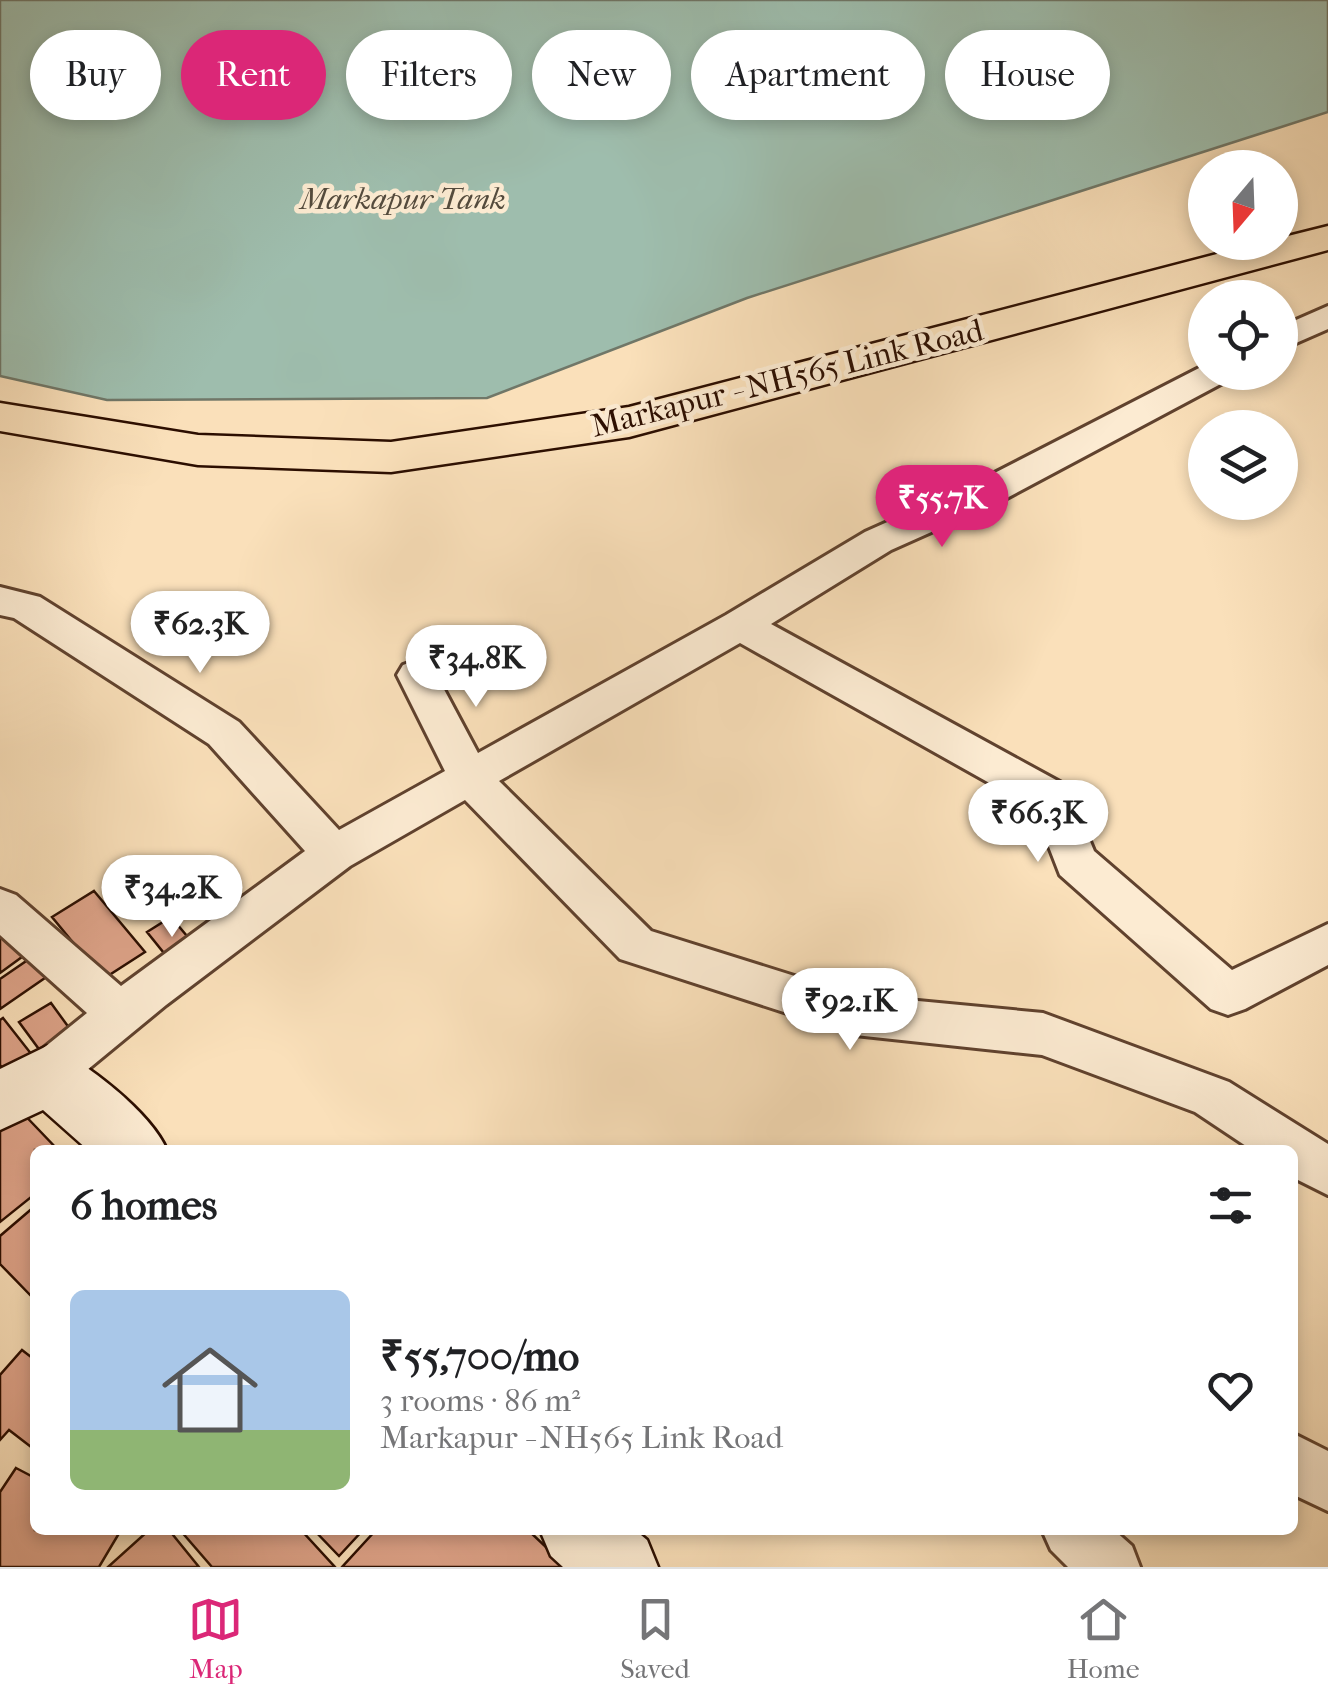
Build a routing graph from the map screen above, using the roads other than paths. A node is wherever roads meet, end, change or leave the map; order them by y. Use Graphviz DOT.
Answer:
graph roads {
  1 [pos="1328,238"];
  2 [pos="1328,316"];
  3 [pos="1298,331"];
  4 [pos="1188,388"];
  5 [pos="0,416"];
  6 [pos="0,601"];
  7 [pos="740,625"];
  8 [pos="417,675"];
  9 [pos="470,778"];
  10 [pos="334,854"];
  11 [pos="0,908"];
  12 [pos="1328,943"];
  13 [pos="120,1014"];
  14 [pos="24,1088"];
  15 [pos="127,1145"];
  16 [pos="1286,1145"];
  17 [pos="1298,1153"];
  18 [pos="1328,1172"];
  19 [pos="1298,1465"];
  20 [pos="1328,1483"];
  21 [pos="584,1535"];
  22 [pos="1077,1535"];
  23 [pos="620,1567"];
  24 [pos="1112,1567"];
  1 -- 5 [label="main road, Markapur - NH565 Link Road"];
  2 -- 3 [label="street"];
  4 -- 7 [label="street"];
  6 -- 10 [label="street"];
  7 -- 9 [label="street"];
  7 -- 12 [label="street"];
  8 -- 9 [label="street"];
  9 -- 10 [label="street"];
  9 -- 16 [label="street"];
  10 -- 13 [label="street"];
  11 -- 13 [label="street"];
  13 -- 14 [label="street"];
  14 -- 15 [label="main road"];
  17 -- 18 [label="street"];
  19 -- 20 [label="street"];
  21 -- 23 [label="main road"];
  22 -- 24 [label="street"];
}
